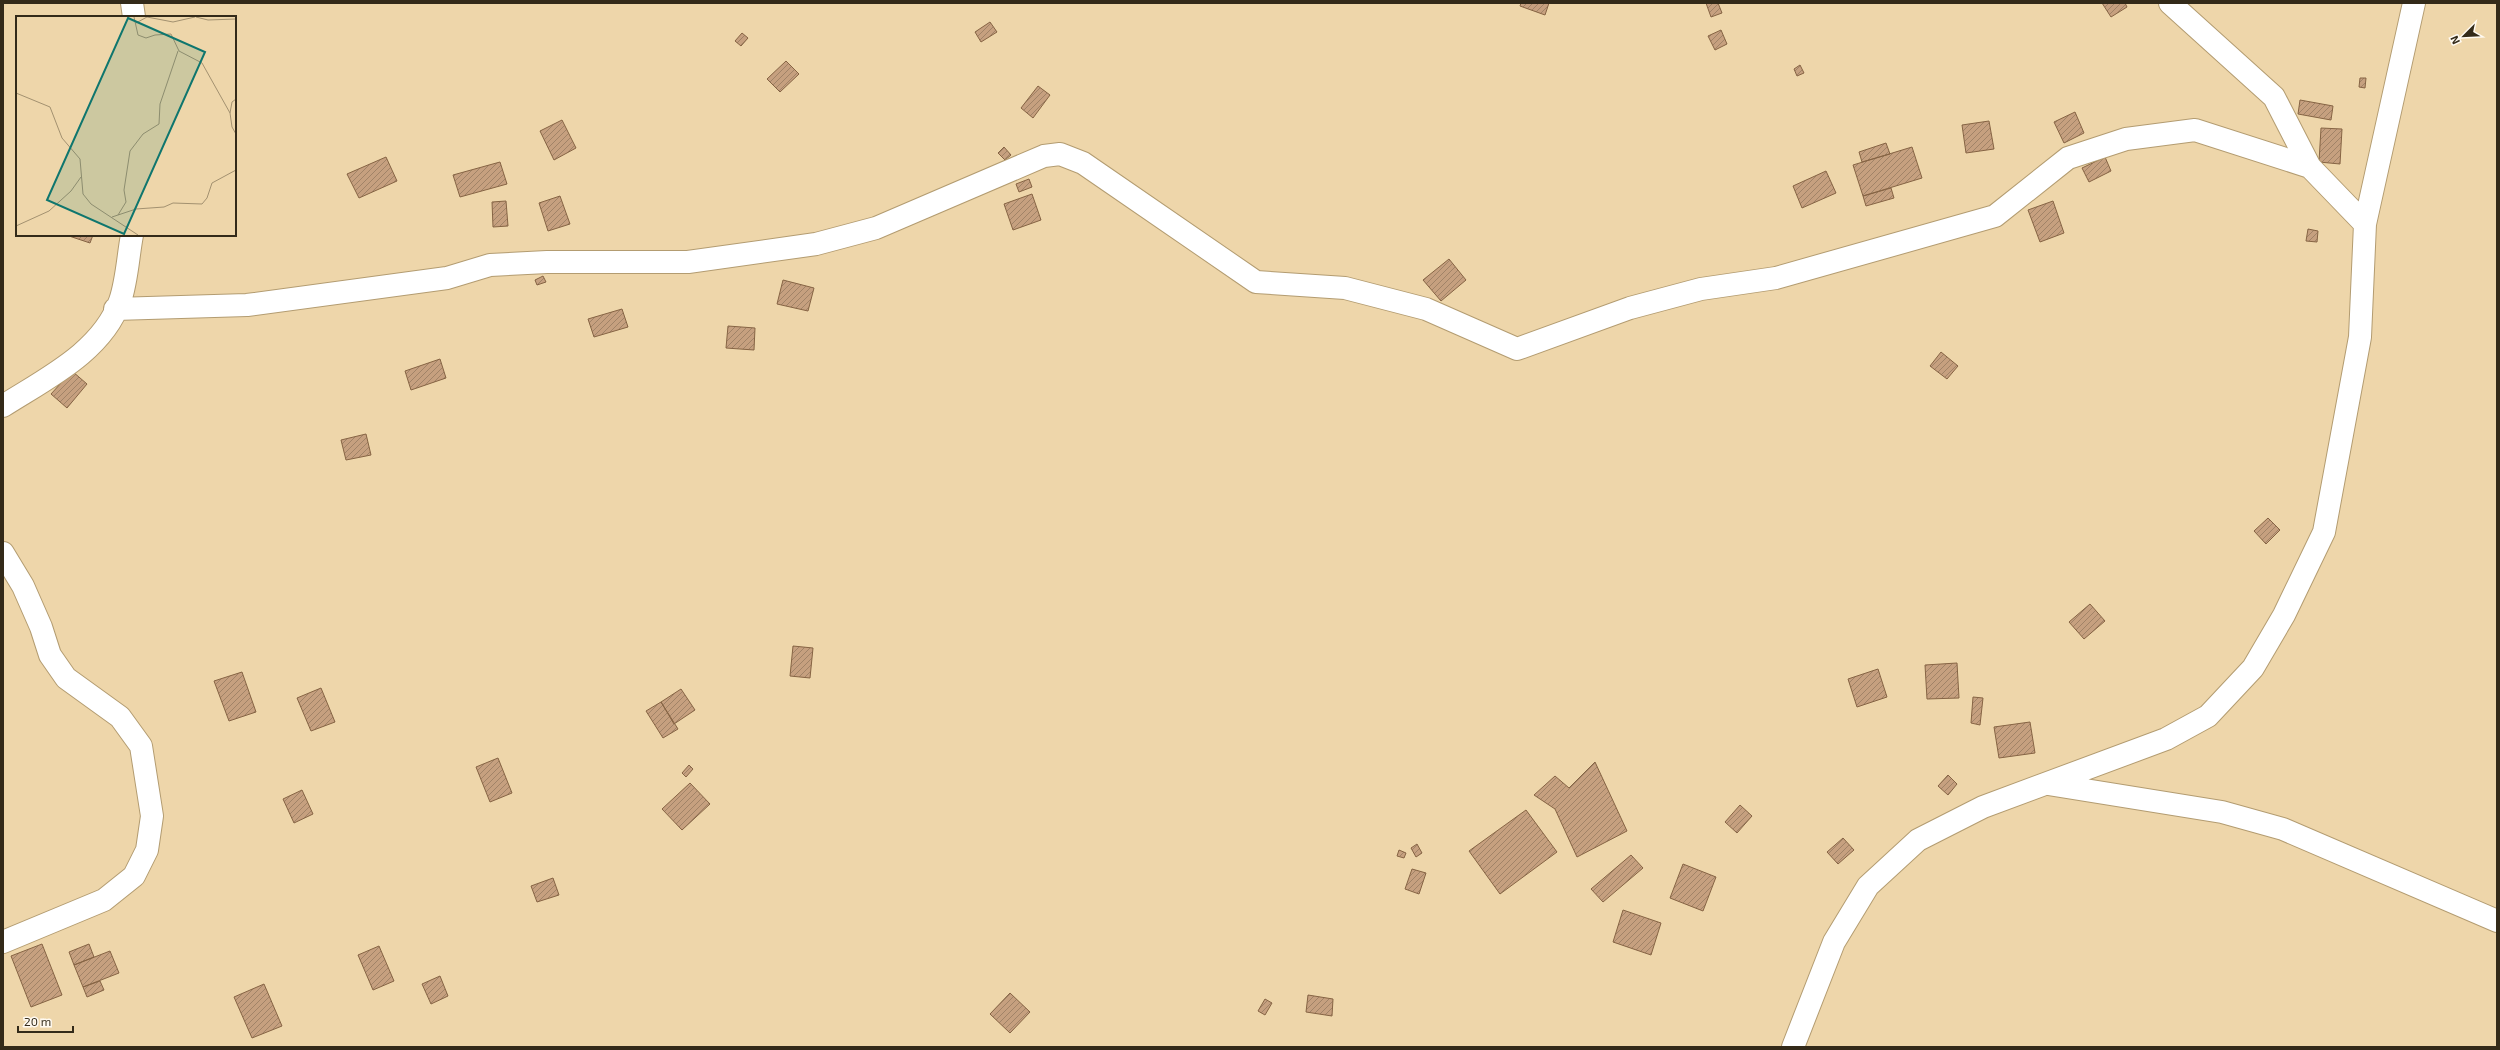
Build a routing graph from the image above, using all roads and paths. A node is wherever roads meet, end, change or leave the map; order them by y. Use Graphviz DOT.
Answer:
graph roads {
  1 [pos="132,3"];
  2 [pos="2170,3"];
  3 [pos="2414,3"];
  4 [pos="134,16"];
  5 [pos="2310,167"];
  6 [pos="2365,224"];
  7 [pos="132,236"];
  8 [pos="116,309"];
  9 [pos="3,406"];
  10 [pos="3,553"];
  11 [pos="2047,784"];
  12 [pos="2497,921"];
  13 [pos="8,936"];
  14 [pos="1793,1047"];
  1 -- 4 [label="street"];
  2 -- 5 [label="street"];
  3 -- 6 [label="street"];
  5 -- 6 [label="street"];
  5 -- 8 [label="street"];
  6 -- 11 [label="street"];
  7 -- 8 [label="street"];
  8 -- 9 [label="street"];
  10 -- 13 [label="street"];
  11 -- 12 [label="street"];
  11 -- 14 [label="street"];
}
